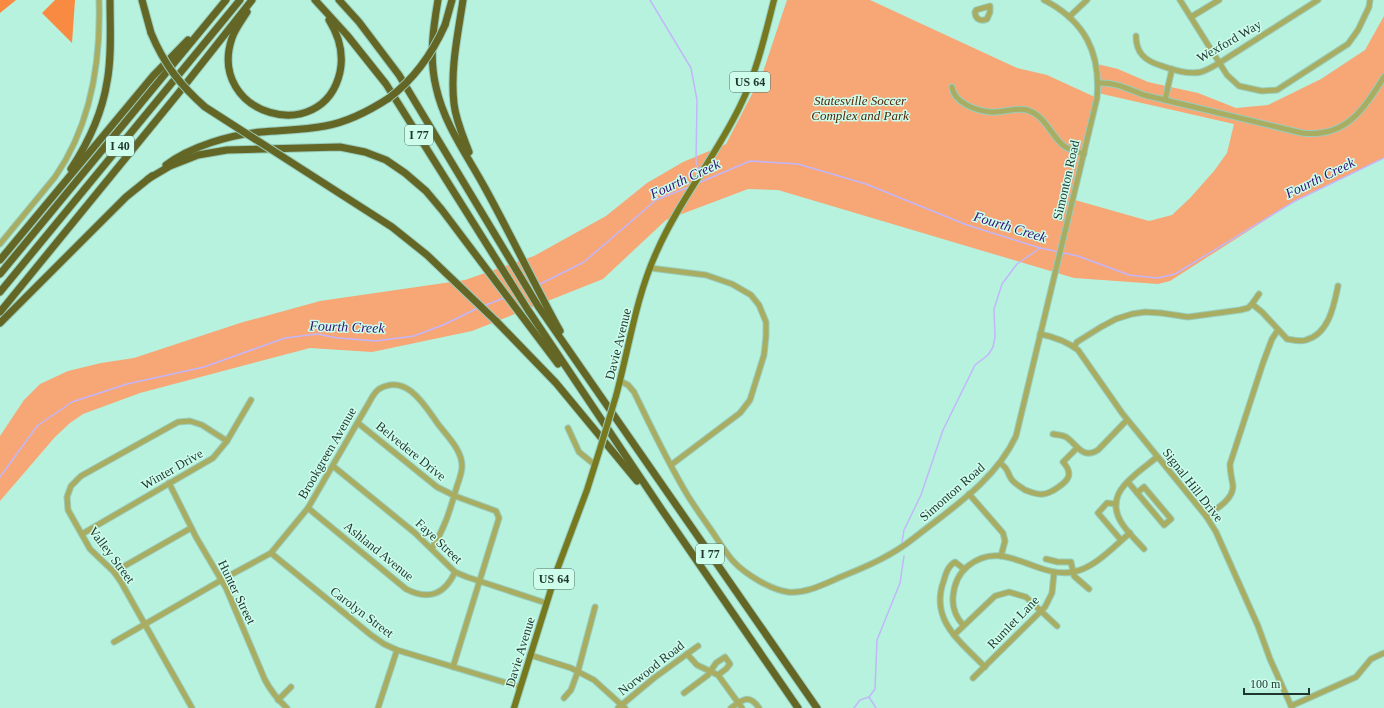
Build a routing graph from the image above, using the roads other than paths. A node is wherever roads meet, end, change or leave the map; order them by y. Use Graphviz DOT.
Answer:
graph roads {
  1 [pos="98,0"];
  2 [pos="110,0"];
  3 [pos="142,0"];
  4 [pos="240,0"];
  5 [pos="253,0"];
  6 [pos="339,0"];
  7 [pos="438,0"];
  8 [pos="452,0"];
  9 [pos="463,0"];
  10 [pos="774,0"];
  11 [pos="994,0"];
  12 [pos="1044,0"];
  13 [pos="1087,0"];
  14 [pos="1180,0"];
  15 [pos="1219,0"];
  16 [pos="1318,0"];
  17 [pos="1370,0"];
  18 [pos="225,1"];
  19 [pos="317,2"];
  20 [pos="1312,2"];
  21 [pos="990,6"];
  22 [pos="1070,17"];
  23 [pos="1191,17"];
  24 [pos="1136,36"];
  25 [pos="1220,62"];
  26 [pos="1172,69"];
  27 [pos="1384,77"];
  28 [pos="1098,83"];
  29 [pos="952,87"];
  30 [pos="1165,100"];
  31 [pos="1084,154"];
  32 [pos="148,179"];
  33 [pos="484,186"];
  34 [pos="58,192"];
  35 [pos="0,244"];
  36 [pos="0,260"];
  37 [pos="650,268"];
  38 [pos="0,274"];
  39 [pos="1338,286"];
  40 [pos="0,292"];
  41 [pos="1260,294"];
  42 [pos="1252,304"];
  43 [pos="0,312"];
  44 [pos="0,323"];
  45 [pos="1278,330"];
  46 [pos="1040,334"];
  47 [pos="1074,347"];
  48 [pos="580,367"];
  49 [pos="620,381"];
  50 [pos="251,400"];
  51 [pos="600,418"];
  52 [pos="1128,420"];
  53 [pos="358,422"];
  54 [pos="568,428"];
  55 [pos="1053,434"];
  56 [pos="227,441"];
  57 [pos="1077,448"];
  58 [pos="1157,457"];
  59 [pos="1000,463"];
  60 [pos="595,465"];
  61 [pos="671,465"];
  62 [pos="333,466"];
  63 [pos="1128,482"];
  64 [pos="169,483"];
  65 [pos="1137,493"];
  66 [pos="969,494"];
  67 [pos="455,496"];
  68 [pos="1116,504"];
  69 [pos="308,508"];
  70 [pos="662,510"];
  71 [pos="1206,516"];
  72 [pos="191,528"];
  73 [pos="1130,533"];
  74 [pos="82,534"];
  75 [pos="1121,540"];
  76 [pos="432,548"];
  77 [pos="1144,548"];
  78 [pos="271,553"];
  79 [pos="1002,556"];
  80 [pos="1046,558"];
  81 [pos="964,569"];
  82 [pos="114,572"];
  83 [pos="456,572"];
  84 [pos="1074,572"];
  85 [pos="1054,573"];
  86 [pos="221,580"];
  87 [pos="479,581"];
  88 [pos="1089,589"];
  89 [pos="546,603"];
  90 [pos="595,607"];
  91 [pos="1041,611"];
  92 [pos="144,625"];
  93 [pos="963,625"];
  94 [pos="1057,626"];
  95 [pos="954,635"];
  96 [pos="114,642"];
  97 [pos="698,646"];
  98 [pos="397,650"];
  99 [pos="1384,653"];
  100 [pos="687,654"];
  101 [pos="530,655"];
  102 [pos="453,667"];
  103 [pos="985,667"];
  104 [pos="711,670"];
  105 [pos="578,671"];
  106 [pos="718,675"];
  107 [pos="973,678"];
  108 [pos="291,687"];
  109 [pos="520,687"];
  110 [pos="684,692"];
  111 [pos="564,698"];
  112 [pos="278,700"];
  113 [pos="738,703"];
  114 [pos="621,707"];
  115 [pos="1291,707"];
  116 [pos="192,708"];
  117 [pos="287,708"];
  118 [pos="378,708"];
  119 [pos="514,708"];
  120 [pos="731,708"];
  121 [pos="742,708"];
  122 [pos="759,708"];
  123 [pos="798,708"];
  124 [pos="816,708"];
  1 -- 35 [label="street"];
  2 -- 34 [label="highway"];
  3 -- 70 [label="highway, bridge"];
  4 -- 40 [label="highway, I 40"];
  5 -- 19 [label="highway"];
  5 -- 43 [label="highway"];
  6 -- 48 [label="highway, I 77"];
  7 -- 33 [label="highway"];
  8 -- 32 [label="highway, bridge"];
  9 -- 33 [label="highway"];
  10 -- 37 [label="main road, Davie Avenue / US 64"];
  11 -- 21 [label="street"];
  12 -- 22 [label="street, Simonton Road"];
  13 -- 22 [label="street"];
  14 -- 23 [label="street"];
  15 -- 23 [label="street"];
  16 -- 20 [label="street, Wexford Way"];
  17 -- 25 [label="street"];
  18 -- 34 [label="highway"];
  18 -- 38 [label="highway, I 40"];
  19 -- 51 [label="highway, I 77"];
  20 -- 25 [label="street, Wexford Way"];
  22 -- 28 [label="street, Simonton Road"];
  23 -- 25 [label="street"];
  24 -- 26 [label="street, Wexford Way"];
  25 -- 26 [label="street, Wexford Way"];
  26 -- 30 [label="street"];
  27 -- 30 [label="street"];
  28 -- 30 [label="street"];
  28 -- 31 [label="street, Simonton Road"];
  29 -- 31 [label="street"];
  31 -- 46 [label="street, Simonton Road"];
  32 -- 44 [label="highway"];
  32 -- 51 [label="highway"];
  33 -- 48 [label="highway"];
  34 -- 36 [label="highway"];
  37 -- 49 [label="main road, Davie Avenue / US 64"];
  37 -- 61 [label="street"];
  39 -- 45 [label="street"];
  41 -- 42 [label="street"];
  42 -- 45 [label="street"];
  42 -- 47 [label="street"];
  45 -- 71 [label="street"];
  46 -- 47 [label="street, Signal Hill Drive"];
  46 -- 59 [label="street, Simonton Road"];
  47 -- 52 [label="street, Signal Hill Drive"];
  48 -- 124 [label="highway, I 77"];
  49 -- 60 [label="main road, Davie Avenue / US 64, bridge"];
  49 -- 61 [label="street, Simonton Road"];
  50 -- 56 [label="street, Winter Drive"];
  51 -- 70 [label="highway, I 77"];
  52 -- 57 [label="street"];
  52 -- 58 [label="street, Signal Hill Drive"];
  53 -- 62 [label="street, Brookgreen Avenue"];
  53 -- 67 [label="street, Belvedere Drive"];
  53 -- 67 [label="street, Brookgreen Avenue"];
  54 -- 60 [label="street"];
  55 -- 57 [label="street"];
  56 -- 64 [label="street, Winter Drive"];
  56 -- 74 [label="street, Valley Street"];
  57 -- 59 [label="street"];
  58 -- 63 [label="street"];
  58 -- 71 [label="street, Signal Hill Drive"];
  59 -- 66 [label="street, Simonton Road"];
  60 -- 89 [label="main road, Davie Avenue / US 64"];
  61 -- 66 [label="street, Simonton Road"];
  62 -- 69 [label="street, Brookgreen Avenue"];
  62 -- 76 [label="street, Faye Street"];
  63 -- 65 [label="street"];
  63 -- 68 [label="street"];
  64 -- 72 [label="street, Hunter Street"];
  64 -- 74 [label="street, Winter Drive"];
  65 -- 65 [label="street"];
  66 -- 79 [label="street"];
  67 -- 76 [label="street, Brookgreen Avenue"];
  67 -- 87 [label="street, Belvedere Drive"];
  68 -- 73 [label="street"];
  68 -- 75 [label="street"];
  69 -- 78 [label="street, Brookgreen Avenue"];
  69 -- 83 [label="street, Ashland Avenue"];
  70 -- 123 [label="highway, I 77"];
  71 -- 115 [label="street, Signal Hill Drive"];
  72 -- 82 [label="street"];
  72 -- 86 [label="street, Hunter Street"];
  73 -- 75 [label="street"];
  73 -- 77 [label="street"];
  74 -- 82 [label="street, Valley Street"];
  75 -- 84 [label="street"];
  76 -- 83 [label="street, Faye Street"];
  78 -- 86 [label="street, Brookgreen Avenue"];
  78 -- 98 [label="street, Carolyn Street"];
  79 -- 81 [label="street"];
  79 -- 85 [label="street"];
  80 -- 84 [label="street"];
  81 -- 93 [label="street"];
  81 -- 95 [label="street"];
  82 -- 92 [label="street, Valley Street"];
  83 -- 87 [label="street, Faye Street"];
  84 -- 85 [label="street"];
  84 -- 88 [label="street"];
  85 -- 91 [label="street, Rumlet Lane"];
  86 -- 92 [label="street, Brookgreen Avenue"];
  86 -- 112 [label="street, Hunter Street"];
  87 -- 89 [label="street, Faye Street"];
  87 -- 102 [label="street"];
  89 -- 101 [label="main road, Davie Avenue / US 64"];
  90 -- 105 [label="street"];
  91 -- 93 [label="street"];
  91 -- 94 [label="street"];
  91 -- 103 [label="street, Rumlet Lane"];
  92 -- 96 [label="street, Brookgreen Avenue"];
  92 -- 116 [label="street, Valley Street"];
  93 -- 95 [label="street"];
  95 -- 103 [label="street"];
  97 -- 100 [label="street, Norwood Road"];
  98 -- 102 [label="street, Carolyn Street"];
  98 -- 118 [label="street"];
  99 -- 115 [label="street"];
  100 -- 104 [label="street"];
  100 -- 114 [label="street, Norwood Road"];
  101 -- 105 [label="street"];
  101 -- 109 [label="main road, Davie Avenue / US 64"];
  102 -- 109 [label="street, Carolyn Street"];
  103 -- 107 [label="street, Rumlet Lane"];
  104 -- 106 [label="street"];
  104 -- 106 [label="street"];
  104 -- 110 [label="street"];
  105 -- 111 [label="street"];
  105 -- 114 [label="street"];
  106 -- 113 [label="street"];
  108 -- 112 [label="street"];
  109 -- 119 [label="main road, Davie Avenue / US 64"];
  112 -- 117 [label="street, Hunter Street"];
  113 -- 120 [label="street"];
  113 -- 121 [label="street"];
  113 -- 122 [label="street"];
}
